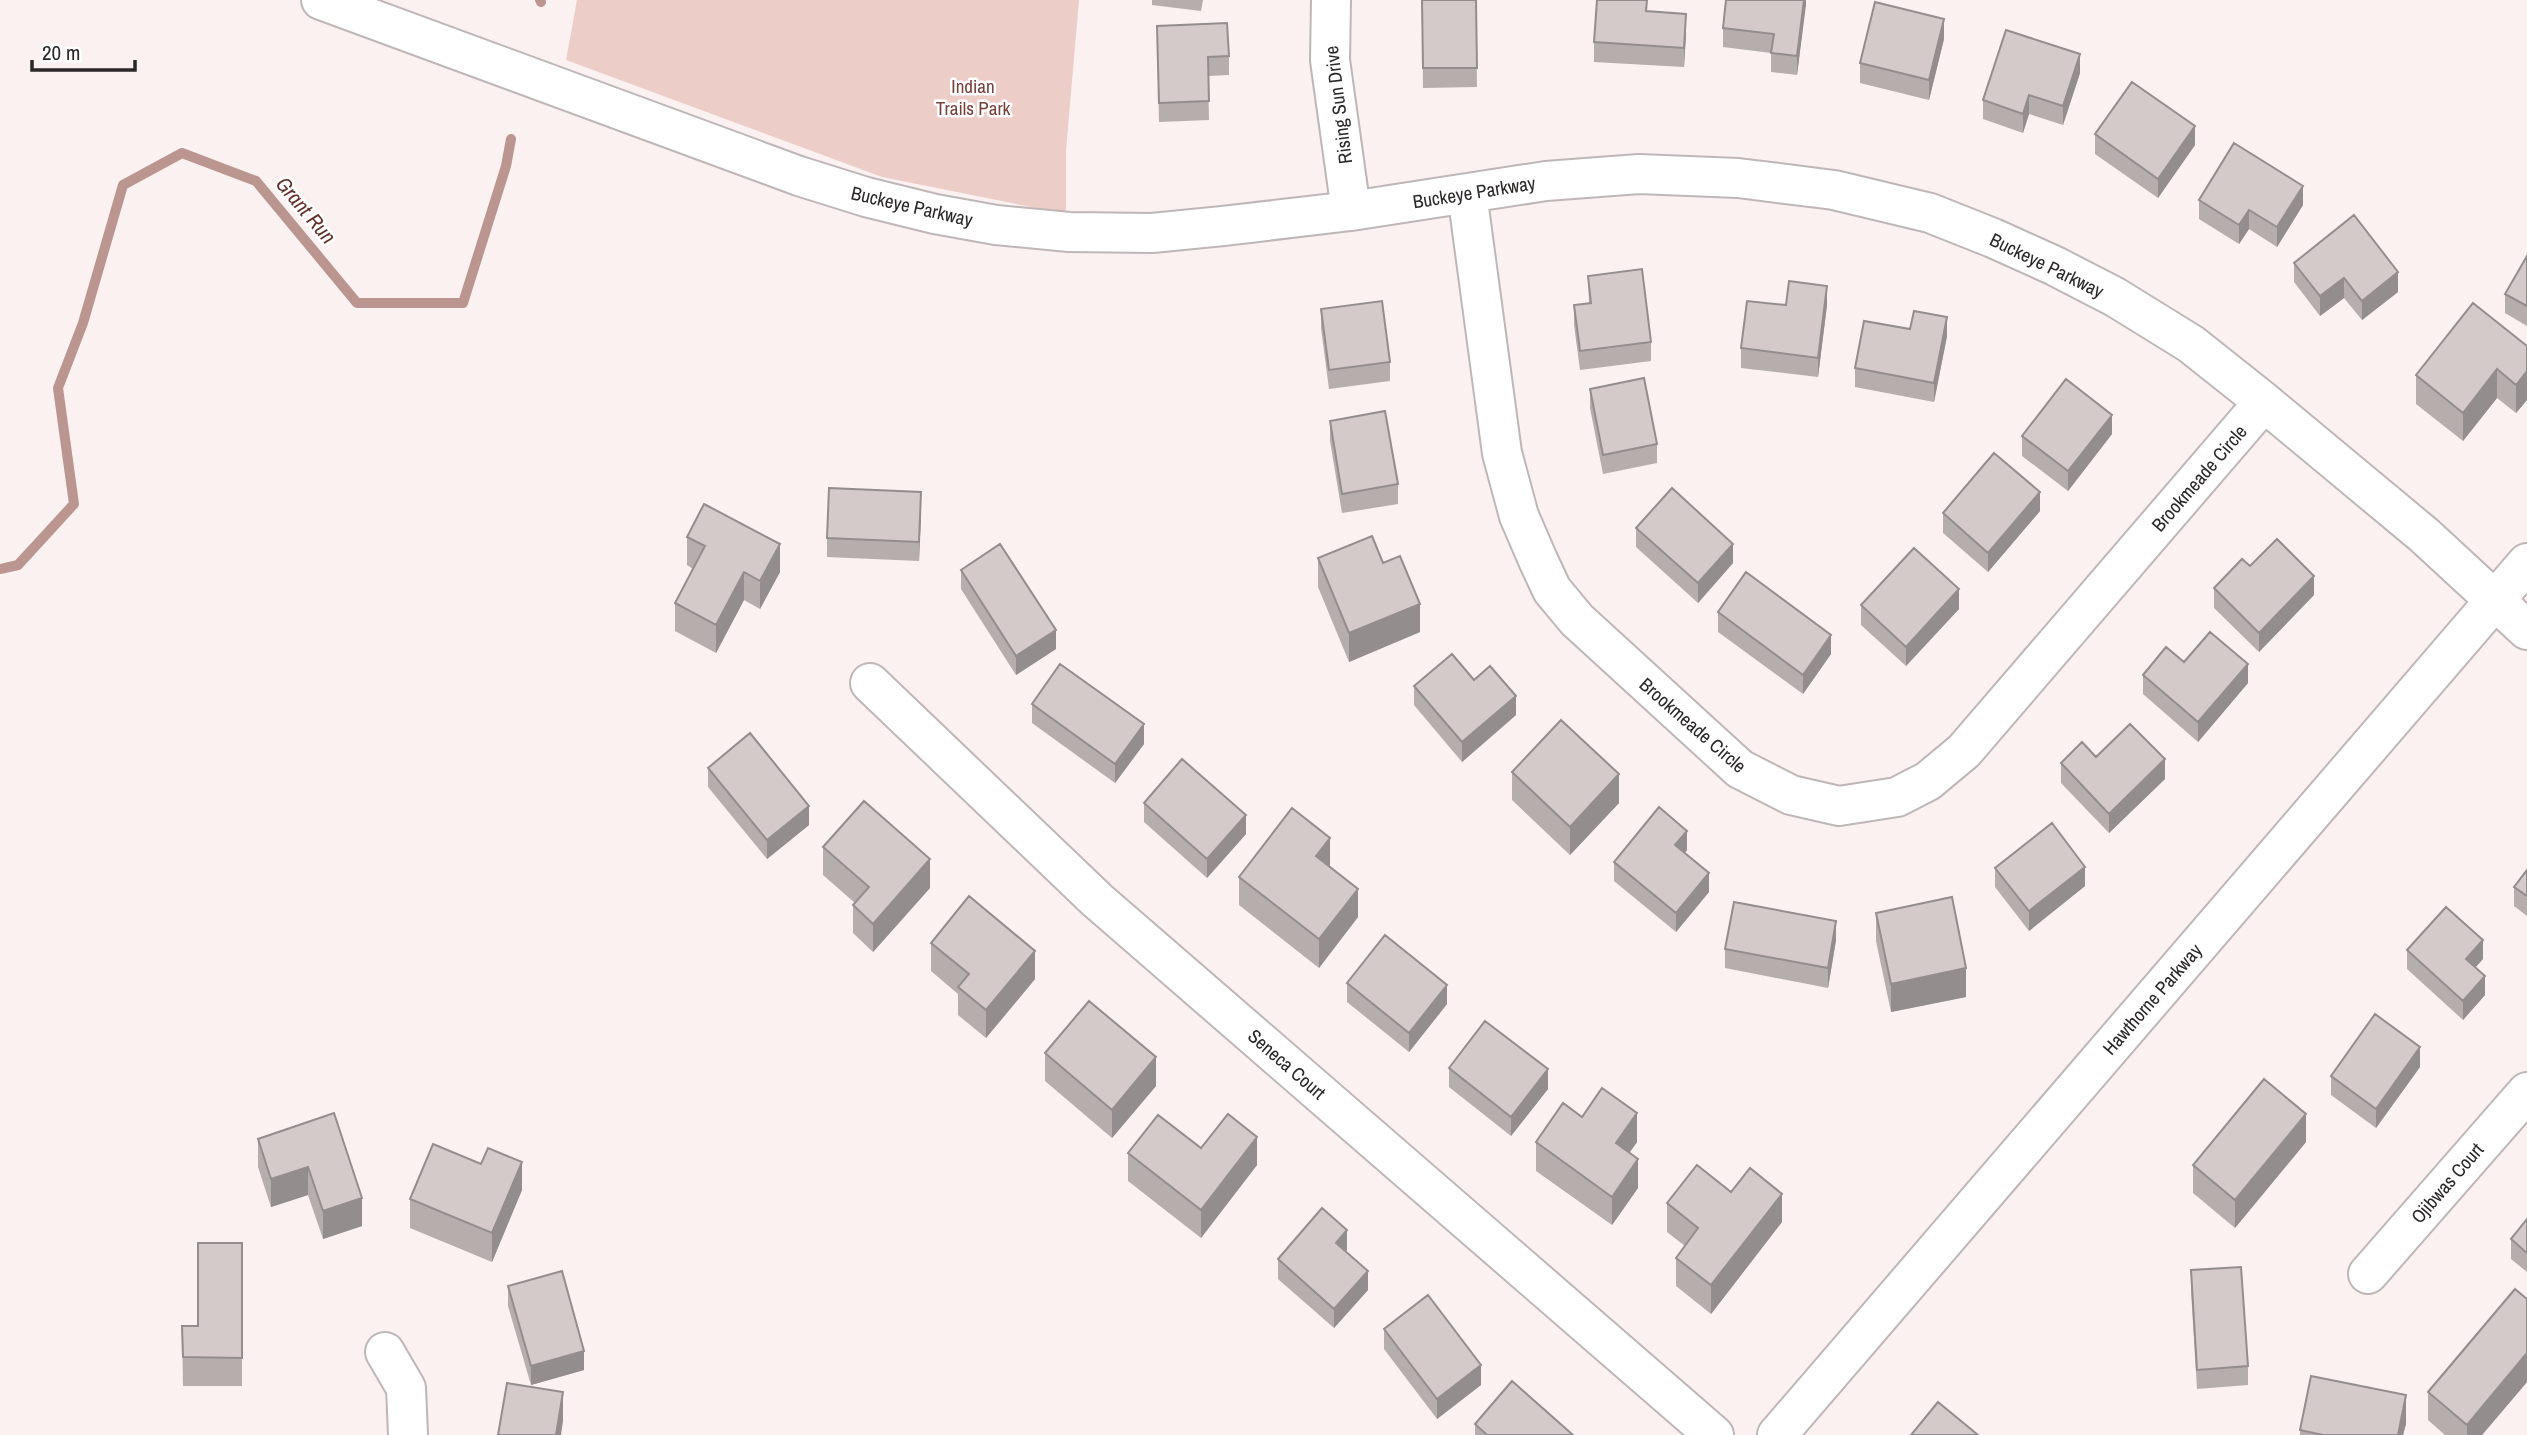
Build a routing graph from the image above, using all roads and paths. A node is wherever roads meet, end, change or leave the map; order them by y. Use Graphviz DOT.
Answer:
graph roads {
  1 [pos="321,0"];
  2 [pos="1331,0"];
  3 [pos="1467,193"];
  4 [pos="1352,211"];
  5 [pos="2264,402"];
  6 [pos="2527,563"];
  7 [pos="2493,601"];
  8 [pos="2527,630"];
  9 [pos="870,683"];
  10 [pos="2527,1092"];
  11 [pos="2368,1274"];
  12 [pos="385,1352"];
  13 [pos="408,1435"];
  14 [pos="1714,1435"];
  15 [pos="1777,1435"];
  1 -- 4 [label="street, Buckeye Parkway"];
  2 -- 4 [label="street, Rising Sun Drive"];
  3 -- 4 [label="street, Buckeye Parkway"];
  3 -- 5 [label="street, Buckeye Parkway"];
  3 -- 5 [label="street, Brookmeade Circle"];
  5 -- 7 [label="street, Buckeye Parkway"];
  6 -- 7 [label="street, Hawthorne Parkway"];
  7 -- 8 [label="street, Buckeye Parkway"];
  7 -- 15 [label="street, Hawthorne Parkway"];
  9 -- 14 [label="street, Seneca Court"];
  10 -- 11 [label="street, Ojibwas Court"];
  12 -- 13 [label="street"];
}
